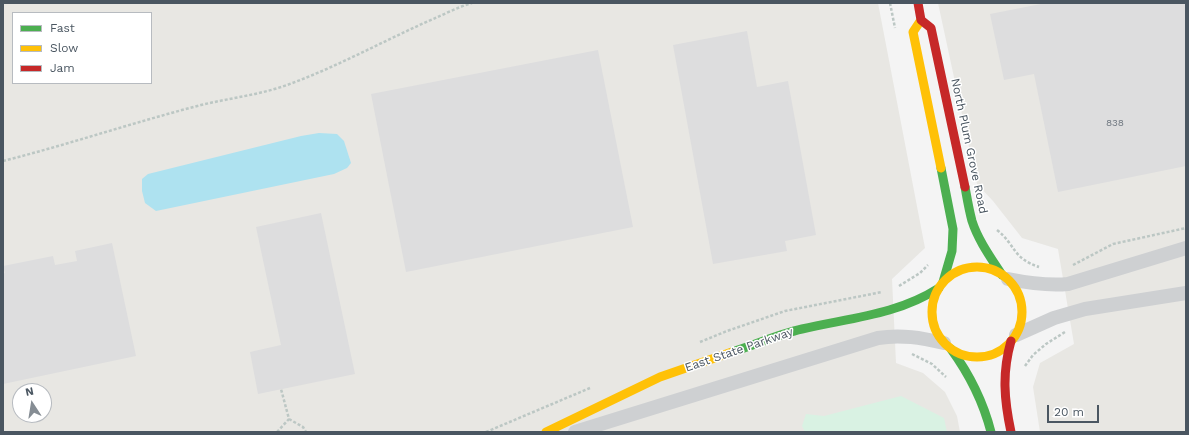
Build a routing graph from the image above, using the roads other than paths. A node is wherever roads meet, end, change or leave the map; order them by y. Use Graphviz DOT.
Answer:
graph roads {
  1 [pos="918,3"];
  2 [pos="922,20"];
  3 [pos="1186,248"];
  4 [pos="1005,277"];
  5 [pos="941,285"];
  6 [pos="1186,293"];
  7 [pos="1013,338"];
  8 [pos="947,345"];
  9 [pos="546,432"];
  10 [pos="575,432"];
  11 [pos="991,432"];
  12 [pos="1010,432"];
  1 -- 2 [label="street, North Plum Grove Road"];
  2 -- 4 [label="street, North Plum Grove Road"];
  2 -- 5 [label="street"];
  3 -- 4 [label="street"];
  4 -- 5 [label="street"];
  4 -- 7 [label="street"];
  5 -- 8 [label="street"];
  5 -- 9 [label="street, East State Parkway"];
  6 -- 7 [label="street"];
  7 -- 8 [label="street"];
  7 -- 12 [label="street"];
  8 -- 10 [label="street"];
  8 -- 11 [label="street"];
}
